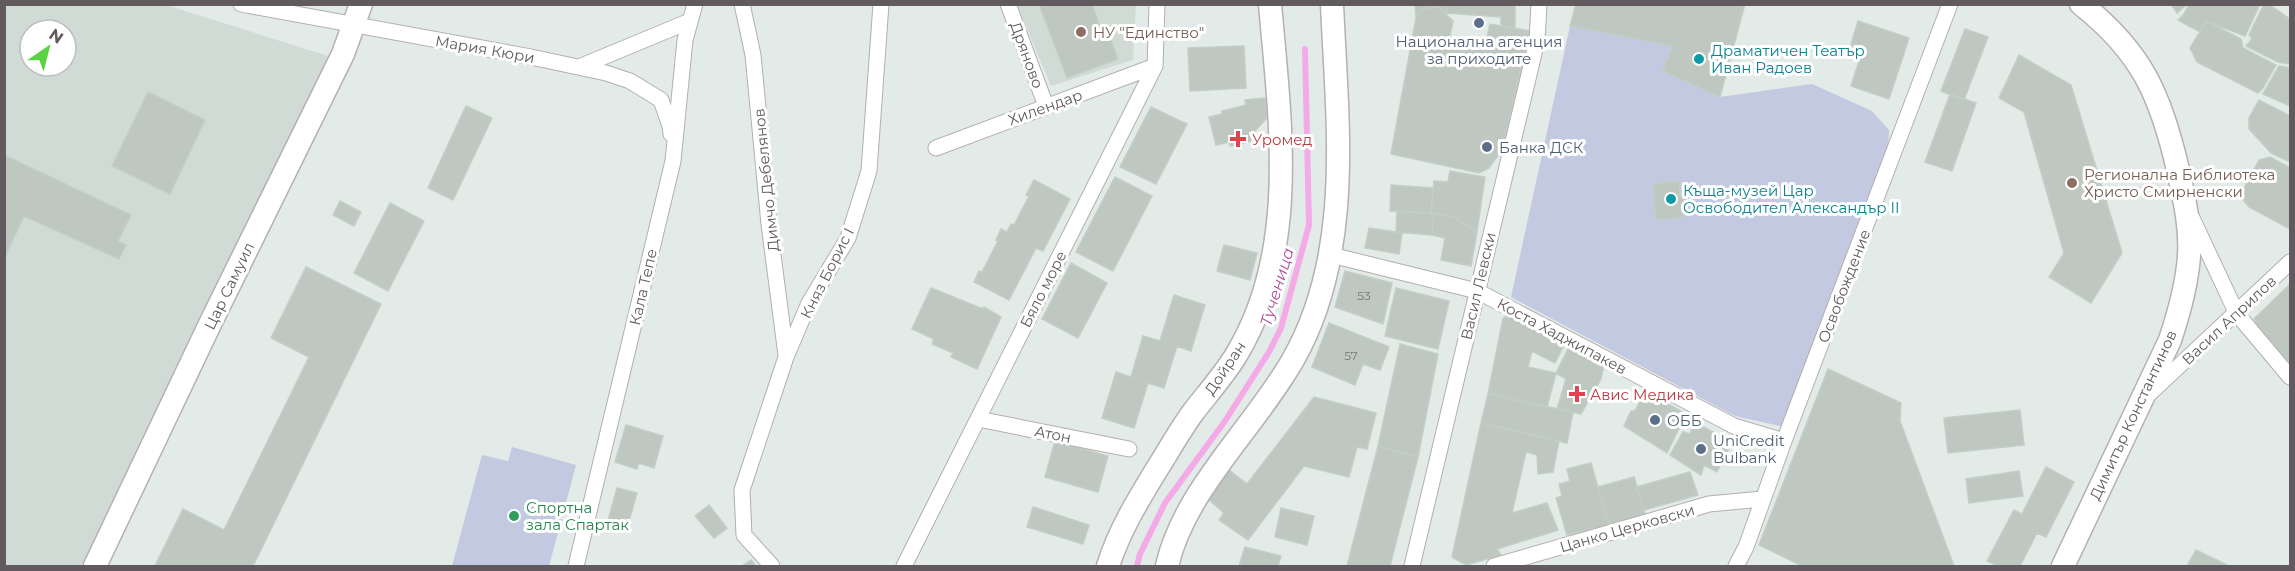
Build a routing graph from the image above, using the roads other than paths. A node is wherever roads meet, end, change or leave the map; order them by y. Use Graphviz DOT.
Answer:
graph roads {
  1 [pos="241,4"];
  2 [pos="695,4"];
  3 [pos="742,4"];
  4 [pos="881,4"];
  5 [pos="1008,4"];
  6 [pos="1157,4"];
  7 [pos="1270,4"];
  8 [pos="1332,4"];
  9 [pos="1539,4"];
  10 [pos="1950,4"];
  11 [pos="2081,4"];
  12 [pos="357,15"];
  13 [pos="690,21"];
  14 [pos="1155,66"];
  15 [pos="579,67"];
  16 [pos="1046,106"];
  17 [pos="936,148"];
  18 [pos="673,161"];
  19 [pos="2186,203"];
  20 [pos="1331,255"];
  21 [pos="2290,262"];
  22 [pos="1477,291"];
  23 [pos="2237,314"];
  24 [pos="786,357"];
  25 [pos="2290,377"];
  26 [pos="2141,401"];
  27 [pos="978,419"];
  28 [pos="1784,441"];
  29 [pos="1129,449"];
  30 [pos="1762,500"];
  31 [pos="95,567"];
  32 [pos="576,567"];
  33 [pos="772,567"];
  34 [pos="904,567"];
  35 [pos="1108,567"];
  36 [pos="1167,567"];
  37 [pos="1412,567"];
  38 [pos="1494,567"];
  39 [pos="1736,567"];
  40 [pos="2063,567"];
  1 -- 12 [label="street, Мария Кюри"];
  2 -- 13 [label="street, Кала Тепе"];
  3 -- 24 [label="street, Димчо Дебелянов"];
  4 -- 24 [label="street, Княз Борис I"];
  5 -- 16 [label="street, Дряново"];
  6 -- 14 [label="street, Бяло море"];
  7 -- 35 [label="street, Дойран"];
  8 -- 20 [label="street"];
  9 -- 22 [label="street, Васил Левски"];
  10 -- 28 [label="street, Освобождение"];
  11 -- 19 [label="street, Димитър Константинов"];
  12 -- 15 [label="street, Мария Кюри"];
  12 -- 31 [label="street, Цар Самуил"];
  13 -- 15 [label="street"];
  13 -- 18 [label="street, Кала Тепе"];
  14 -- 16 [label="street, Хилендар"];
  14 -- 27 [label="street, Бяло море"];
  15 -- 18 [label="street, Мария Кюри"];
  16 -- 17 [label="street, Хилендар"];
  18 -- 32 [label="street, Кала Тепе"];
  19 -- 23 [label="street"];
  19 -- 26 [label="street, Димитър Константинов"];
  20 -- 22 [label="street, Коста Хаджипакев"];
  20 -- 36 [label="street"];
  21 -- 23 [label="street, Васил Априлов"];
  22 -- 28 [label="street, Коста Хаджипакев"];
  22 -- 37 [label="street, Васил Левски"];
  23 -- 25 [label="street"];
  23 -- 26 [label="street, Васил Априлов"];
  24 -- 33 [label="street, Княз Борис I"];
  26 -- 40 [label="street, Димитър Константинов"];
  27 -- 29 [label="street, Атон"];
  27 -- 34 [label="street, Бяло море"];
  28 -- 30 [label="street, Освобождение"];
  30 -- 38 [label="street, Цанко Церковски"];
  30 -- 39 [label="street, Освобождение"];
}
